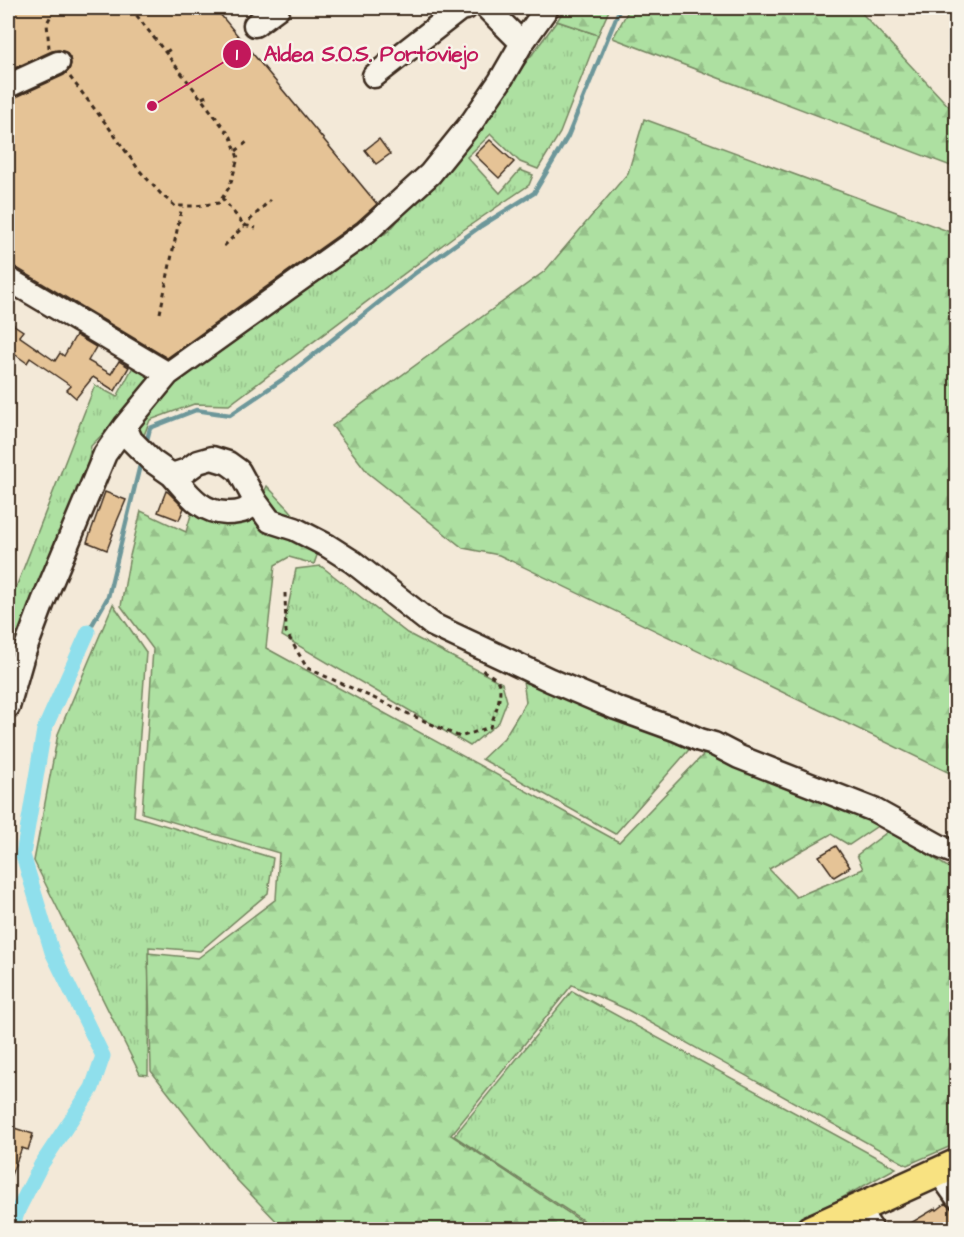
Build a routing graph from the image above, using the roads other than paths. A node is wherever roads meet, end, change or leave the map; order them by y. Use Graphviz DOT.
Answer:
graph roads {
  1 [pos="278,8"];
  2 [pos="466,8"];
  3 [pos="486,8"];
  4 [pos="547,8"];
  5 [pos="255,25"];
  6 [pos="522,43"];
  7 [pos="58,63"];
  8 [pos="374,76"];
  9 [pos="8,86"];
  10 [pos="8,279"];
  11 [pos="168,374"];
  12 [pos="125,426"];
  13 [pos="172,475"];
  14 [pos="256,502"];
  15 [pos="8,707"];
  16 [pos="957,853"];
  17 [pos="948,1168"];
  18 [pos="957,1196"];
  19 [pos="864,1219"];
  20 [pos="810,1230"];
  1 -- 5 [label="street"];
  2 -- 8 [label="street"];
  3 -- 6 [label="street"];
  4 -- 6 [label="street"];
  6 -- 11 [label="street"];
  7 -- 9 [label="street"];
  10 -- 11 [label="street"];
  11 -- 12 [label="street"];
  12 -- 13 [label="street"];
  12 -- 15 [label="street"];
  13 -- 14 [label="street"];
  13 -- 14 [label="street"];
  14 -- 16 [label="street"];
  17 -- 18 [label="street"];
  17 -- 19 [label="main road"];
  19 -- 20 [label="main road"];
}
